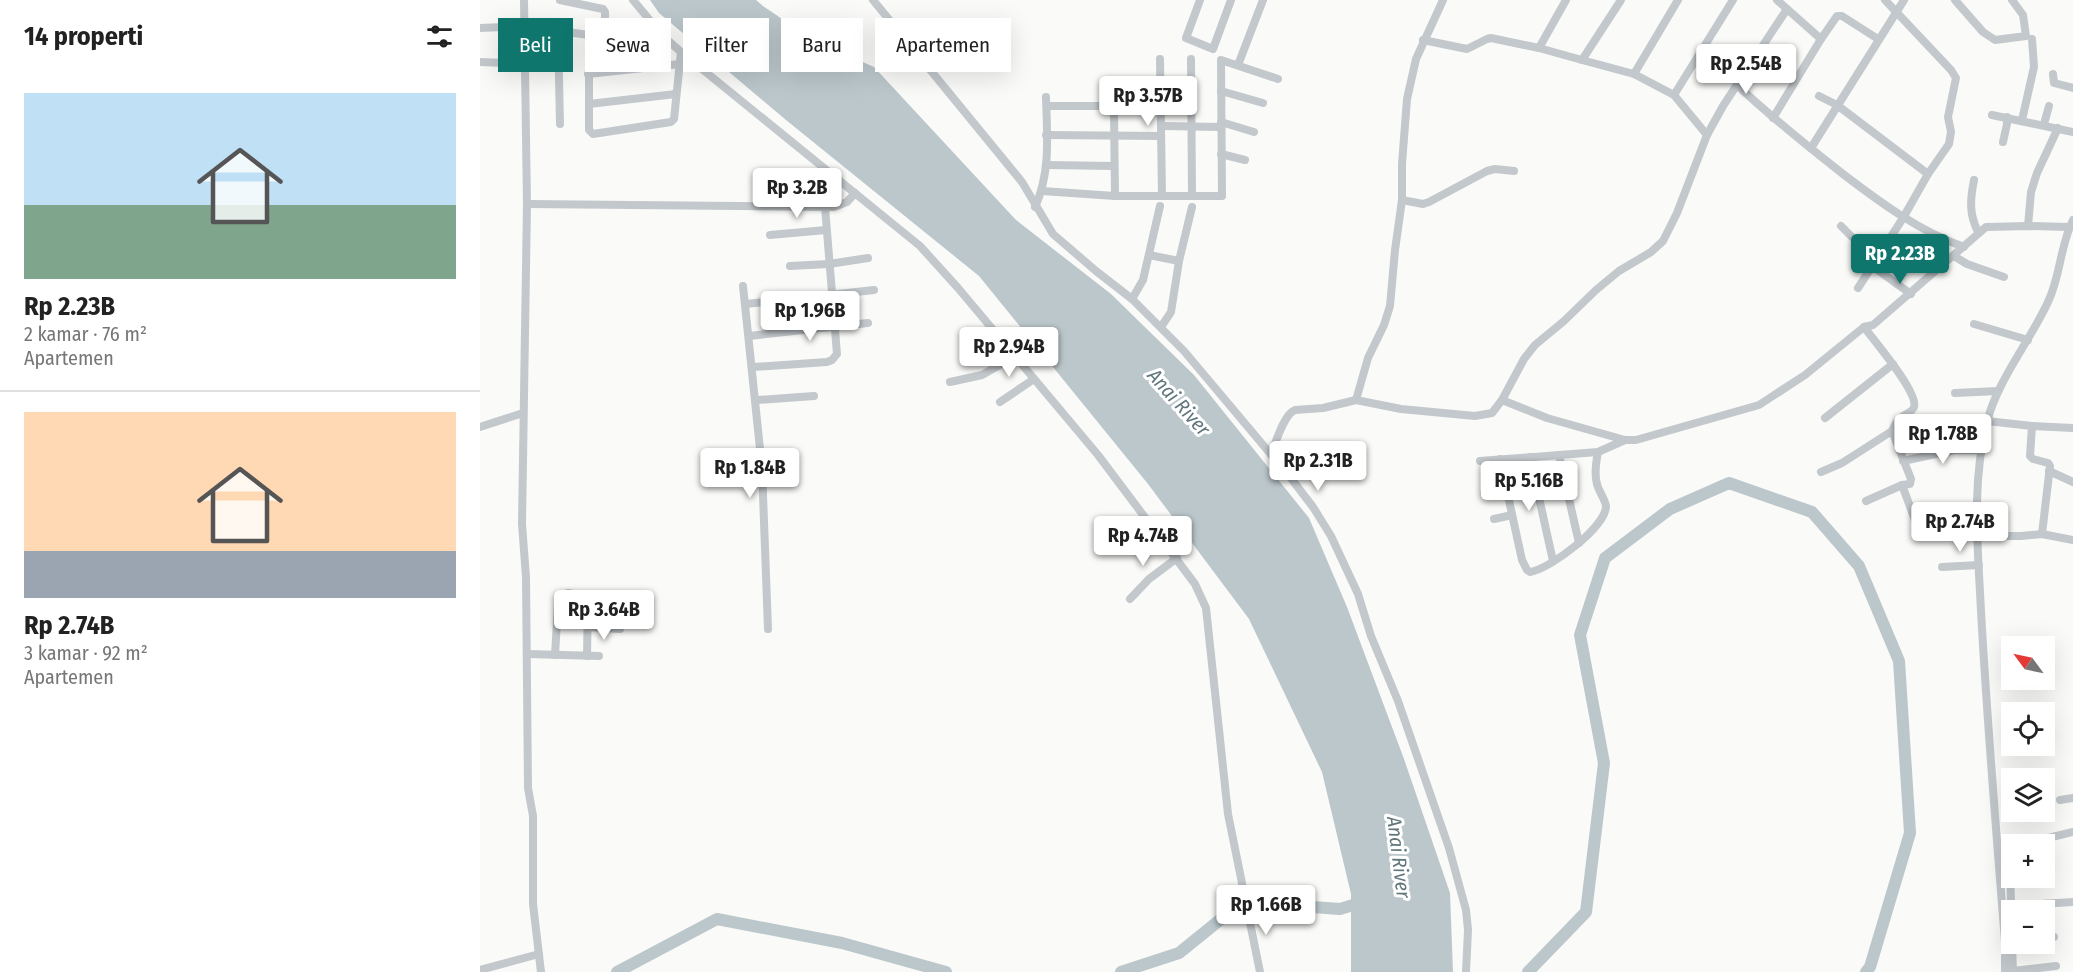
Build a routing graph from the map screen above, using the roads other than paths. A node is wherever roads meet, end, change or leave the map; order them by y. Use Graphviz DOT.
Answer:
graph roads {
  1 [pos="524,0"];
  2 [pos="560,0"];
  3 [pos="633,0"];
  4 [pos="873,0"];
  5 [pos="1200,0"];
  6 [pos="1231,0"];
  7 [pos="1263,0"];
  8 [pos="1443,0"];
  9 [pos="1566,0"];
  10 [pos="1621,0"];
  11 [pos="1678,0"];
  12 [pos="1733,0"];
  13 [pos="1777,0"];
  14 [pos="1885,0"];
  15 [pos="1904,0"];
  16 [pos="2012,0"];
  17 [pos="1960,2"];
  18 [pos="1786,9"];
  19 [pos="1896,12"];
  20 [pos="524,18"];
  21 [pos="605,18"];
  22 [pos="648,18"];
  23 [pos="498,27"];
  24 [pos="480,28"];
  25 [pos="1821,39"];
  26 [pos="1878,39"];
  27 [pos="2032,39"];
  28 [pos="1423,40"];
  29 [pos="671,43"];
  30 [pos="1539,48"];
  31 [pos="681,52"];
  32 [pos="1160,59"];
  33 [pos="1191,59"];
  34 [pos="1582,60"];
  35 [pos="480,62"];
  36 [pos="498,63"];
  37 [pos="680,64"];
  38 [pos="1238,65"];
  39 [pos="525,72"];
  40 [pos="559,72"];
  41 [pos="588,74"];
  42 [pos="1634,74"];
  43 [pos="2053,74"];
  44 [pos="1278,79"];
  45 [pos="1737,85"];
  46 [pos="2073,88"];
  47 [pos="1221,91"];
  48 [pos="676,94"];
  49 [pos="1674,95"];
  50 [pos="1820,96"];
  51 [pos="1263,103"];
  52 [pos="589,104"];
  53 [pos="1837,105"];
  54 [pos="2049,106"];
  55 [pos="1992,115"];
  56 [pos="2007,117"];
  57 [pos="1773,118"];
  58 [pos="2022,120"];
  59 [pos="560,124"];
  60 [pos="1221,124"];
  61 [pos="2044,124"];
  62 [pos="1162,126"];
  63 [pos="1191,126"];
  64 [pos="2058,128"];
  65 [pos="1254,132"];
  66 [pos="2073,132"];
  67 [pos="1046,135"];
  68 [pos="1115,135"];
  69 [pos="1707,135"];
  70 [pos="1161,136"];
  71 [pos="2003,142"];
  72 [pos="1810,148"];
  73 [pos="1221,154"];
  74 [pos="1245,160"];
  75 [pos="1047,165"];
  76 [pos="1114,166"];
  77 [pos="1514,171"];
  78 [pos="1928,174"];
  79 [pos="1974,180"];
  80 [pos="1042,191"];
  81 [pos="855,193"];
  82 [pos="1162,195"];
  83 [pos="1115,196"];
  84 [pos="1192,196"];
  85 [pos="1402,200"];
  86 [pos="527,204"];
  87 [pos="1160,206"];
  88 [pos="825,207"];
  89 [pos="1035,207"];
  90 [pos="1192,207"];
  91 [pos="1903,218"];
  92 [pos="2071,224"];
  93 [pos="1841,226"];
  94 [pos="2028,226"];
  95 [pos="826,230"];
  96 [pos="1978,232"];
  97 [pos="770,234"];
  98 [pos="1964,247"];
  99 [pos="1880,252"];
  100 [pos="1149,255"];
  101 [pos="1954,256"];
  102 [pos="868,258"];
  103 [pos="1179,261"];
  104 [pos="829,264"];
  105 [pos="790,266"];
  106 [pos="1872,266"];
  107 [pos="2004,277"];
  108 [pos="743,286"];
  109 [pos="1858,288"];
  110 [pos="874,290"];
  111 [pos="831,294"];
  112 [pos="1911,294"];
  113 [pos="1132,299"];
  114 [pos="746,304"];
  115 [pos="868,323"];
  116 [pos="1974,324"];
  117 [pos="834,326"];
  118 [pos="1161,327"];
  119 [pos="1863,327"];
  120 [pos="749,336"];
  121 [pos="2028,340"];
  122 [pos="1015,356"];
  123 [pos="1893,364"];
  124 [pos="753,367"];
  125 [pos="1034,379"];
  126 [pos="950,382"];
  127 [pos="1998,391"];
  128 [pos="1955,393"];
  129 [pos="814,396"];
  130 [pos="757,400"];
  131 [pos="1356,400"];
  132 [pos="1502,400"];
  133 [pos="1000,402"];
  134 [pos="523,413"];
  135 [pos="1825,418"];
  136 [pos="1987,421"];
  137 [pos="2032,426"];
  138 [pos="480,427"];
  139 [pos="2073,428"];
  140 [pos="1892,431"];
  141 [pos="1625,440"];
  142 [pos="1982,450"];
  143 [pos="1598,452"];
  144 [pos="1271,454"];
  145 [pos="1559,455"];
  146 [pos="1530,457"];
  147 [pos="1500,459"];
  148 [pos="1480,461"];
  149 [pos="1903,461"];
  150 [pos="2049,471"];
  151 [pos="1821,472"];
  152 [pos="2073,482"];
  153 [pos="1902,485"];
  154 [pos="1506,488"];
  155 [pos="1484,493"];
  156 [pos="1866,501"];
  157 [pos="1512,515"];
  158 [pos="1954,516"];
  159 [pos="1494,519"];
  160 [pos="1977,534"];
  161 [pos="2042,534"];
  162 [pos="2073,540"];
  163 [pos="1579,543"];
  164 [pos="1177,558"];
  165 [pos="1553,561"];
  166 [pos="1979,565"];
  167 [pos="1942,567"];
  168 [pos="568,593"];
  169 [pos="1130,599"];
  170 [pos="558,605"];
  171 [pos="588,627"];
  172 [pos="620,628"];
  173 [pos="768,629"];
  174 [pos="527,654"];
  175 [pos="555,655"];
  176 [pos="587,656"];
  177 [pos="599,656"];
  178 [pos="2073,798"];
  179 [pos="2060,800"];
  180 [pos="2073,832"];
  181 [pos="2055,836"];
  182 [pos="2000,873"];
  183 [pos="2006,900"];
  184 [pos="2073,902"];
  185 [pos="2055,903"];
  186 [pos="539,954"];
  187 [pos="2010,954"];
  188 [pos="2056,966"];
  189 [pos="480,970"];
  190 [pos="541,972"];
  191 [pos="1260,972"];
  192 [pos="1466,972"];
  193 [pos="2010,972"];
  1 -- 20 [label="street"];
  2 -- 21 [label="street"];
  3 -- 22 [label="street"];
  4 -- 89 [label="street"];
  5 -- 6 [label="street"];
  7 -- 38 [label="street"];
  8 -- 28 [label="street"];
  9 -- 30 [label="street"];
  10 -- 34 [label="street"];
  11 -- 42 [label="street"];
  12 -- 49 [label="street"];
  13 -- 18 [label="street"];
  14 -- 19 [label="street"];
  15 -- 19 [label="street"];
  16 -- 17 [label="street"];
  18 -- 25 [label="street"];
  18 -- 45 [label="street"];
  19 -- 26 [label="street"];
  19 -- 78 [label="street"];
  23 -- 24 [label="street"];
  25 -- 26 [label="street"];
  25 -- 57 [label="street"];
  26 -- 53 [label="street"];
  27 -- 58 [label="street"];
  28 -- 30 [label="street"];
  28 -- 85 [label="street"];
  29 -- 31 [label="street"];
  30 -- 34 [label="street"];
  31 -- 37 [label="street"];
  31 -- 81 [label="street"];
  32 -- 62 [label="street"];
  33 -- 63 [label="street"];
  34 -- 42 [label="street"];
  35 -- 36 [label="street"];
  37 -- 41 [label="street"];
  37 -- 48 [label="street"];
  38 -- 44 [label="street"];
  38 -- 47 [label="street"];
  39 -- 86 [label="street"];
  40 -- 59 [label="street"];
  41 -- 52 [label="street"];
  42 -- 49 [label="street"];
  43 -- 46 [label="street"];
  45 -- 57 [label="street"];
  45 -- 69 [label="street"];
  47 -- 51 [label="street"];
  47 -- 60 [label="street"];
  48 -- 52 [label="street"];
  48 -- 52 [label="street"];
  49 -- 69 [label="street"];
  50 -- 53 [label="street"];
  53 -- 72 [label="street"];
  53 -- 78 [label="street"];
  54 -- 61 [label="street"];
  55 -- 56 [label="street"];
  56 -- 58 [label="street"];
  56 -- 71 [label="street"];
  57 -- 72 [label="street"];
  58 -- 61 [label="street"];
  60 -- 63 [label="street"];
  60 -- 65 [label="street"];
  60 -- 73 [label="street"];
  61 -- 64 [label="street"];
  62 -- 63 [label="street"];
  62 -- 70 [label="street"];
  63 -- 84 [label="street"];
  64 -- 66 [label="street"];
  64 -- 94 [label="street"];
  67 -- 68 [label="street"];
  67 -- 68 [label="street"];
  67 -- 75 [label="street"];
  68 -- 70 [label="street"];
  68 -- 76 [label="street"];
  69 -- 132 [label="street"];
  70 -- 82 [label="street"];
  72 -- 91 [label="street"];
  73 -- 74 [label="street"];
  73 -- 84 [label="street"];
  75 -- 76 [label="street"];
  75 -- 80 [label="street"];
  76 -- 83 [label="street"];
  77 -- 85 [label="street"];
  78 -- 91 [label="street"];
  79 -- 96 [label="street"];
  80 -- 83 [label="street"];
  80 -- 89 [label="street"];
  81 -- 88 [label="street"];
  81 -- 122 [label="street"];
  82 -- 83 [label="street"];
  82 -- 84 [label="street"];
  85 -- 131 [label="street"];
  86 -- 88 [label="street"];
  86 -- 134 [label="street"];
  87 -- 100 [label="street"];
  88 -- 95 [label="street"];
  89 -- 113 [label="street"];
  90 -- 103 [label="street"];
  91 -- 98 [label="street"];
  91 -- 99 [label="street"];
  92 -- 94 [label="street"];
  92 -- 121 [label="street"];
  93 -- 99 [label="street"];
  94 -- 96 [label="street"];
  95 -- 97 [label="street"];
  95 -- 104 [label="street"];
  96 -- 98 [label="street"];
  98 -- 101 [label="street"];
  99 -- 106 [label="street"];
  100 -- 103 [label="street"];
  100 -- 113 [label="street"];
  101 -- 107 [label="street"];
  101 -- 112 [label="street"];
  102 -- 104 [label="street"];
  103 -- 118 [label="street"];
  104 -- 105 [label="street"];
  104 -- 111 [label="street"];
  106 -- 109 [label="street"];
  106 -- 112 [label="street"];
  108 -- 114 [label="street"];
  110 -- 111 [label="street"];
  111 -- 114 [label="street"];
  111 -- 117 [label="street"];
  112 -- 119 [label="street"];
  113 -- 118 [label="street"];
  114 -- 120 [label="street"];
  115 -- 117 [label="street"];
  116 -- 121 [label="street"];
  117 -- 120 [label="street"];
  117 -- 124 [label="street"];
  118 -- 144 [label="street"];
  119 -- 123 [label="street"];
  119 -- 141 [label="street"];
  120 -- 124 [label="street"];
  121 -- 127 [label="street"];
  122 -- 125 [label="street"];
  122 -- 126 [label="street"];
  123 -- 135 [label="street"];
  123 -- 140 [label="street"];
  124 -- 130 [label="street"];
  125 -- 133 [label="street"];
  125 -- 164 [label="street"];
  127 -- 128 [label="street"];
  127 -- 136 [label="street"];
  129 -- 130 [label="street"];
  130 -- 173 [label="street"];
  131 -- 132 [label="street"];
  131 -- 144 [label="street"];
  132 -- 141 [label="street"];
  134 -- 138 [label="street"];
  134 -- 174 [label="street"];
  136 -- 137 [label="street"];
  136 -- 142 [label="street"];
  137 -- 139 [label="street"];
  137 -- 150 [label="street"];
  140 -- 149 [label="street"];
  140 -- 151 [label="street"];
  141 -- 143 [label="street"];
  142 -- 149 [label="street"];
  142 -- 160 [label="street"];
  143 -- 145 [label="street"];
  143 -- 163 [label="street"];
  144 -- 192 [label="street"];
  145 -- 146 [label="street"];
  145 -- 163 [label="street"];
  146 -- 147 [label="street"];
  146 -- 165 [label="street"];
  147 -- 148 [label="street"];
  147 -- 154 [label="street"];
  149 -- 153 [label="street"];
  150 -- 152 [label="street"];
  150 -- 161 [label="street"];
  153 -- 156 [label="street"];
  153 -- 158 [label="street"];
  154 -- 155 [label="street"];
  154 -- 157 [label="street"];
  157 -- 159 [label="street"];
  157 -- 165 [label="street"];
  160 -- 161 [label="street"];
  160 -- 166 [label="street"];
  161 -- 162 [label="street"];
  163 -- 165 [label="street"];
  164 -- 169 [label="street"];
  164 -- 191 [label="street"];
  166 -- 167 [label="street"];
  166 -- 182 [label="street"];
  168 -- 171 [label="street"];
  170 -- 175 [label="street"];
  171 -- 172 [label="street"];
  171 -- 176 [label="street"];
  174 -- 175 [label="street"];
  174 -- 186 [label="street"];
  175 -- 176 [label="street"];
  176 -- 177 [label="street"];
  178 -- 179 [label="street"];
  180 -- 181 [label="street"];
  182 -- 183 [label="street"];
  184 -- 185 [label="street"];
  186 -- 189 [label="street"];
  186 -- 190 [label="street"];
  187 -- 193 [label="street"];
  188 -- 193 [label="street"];
}
